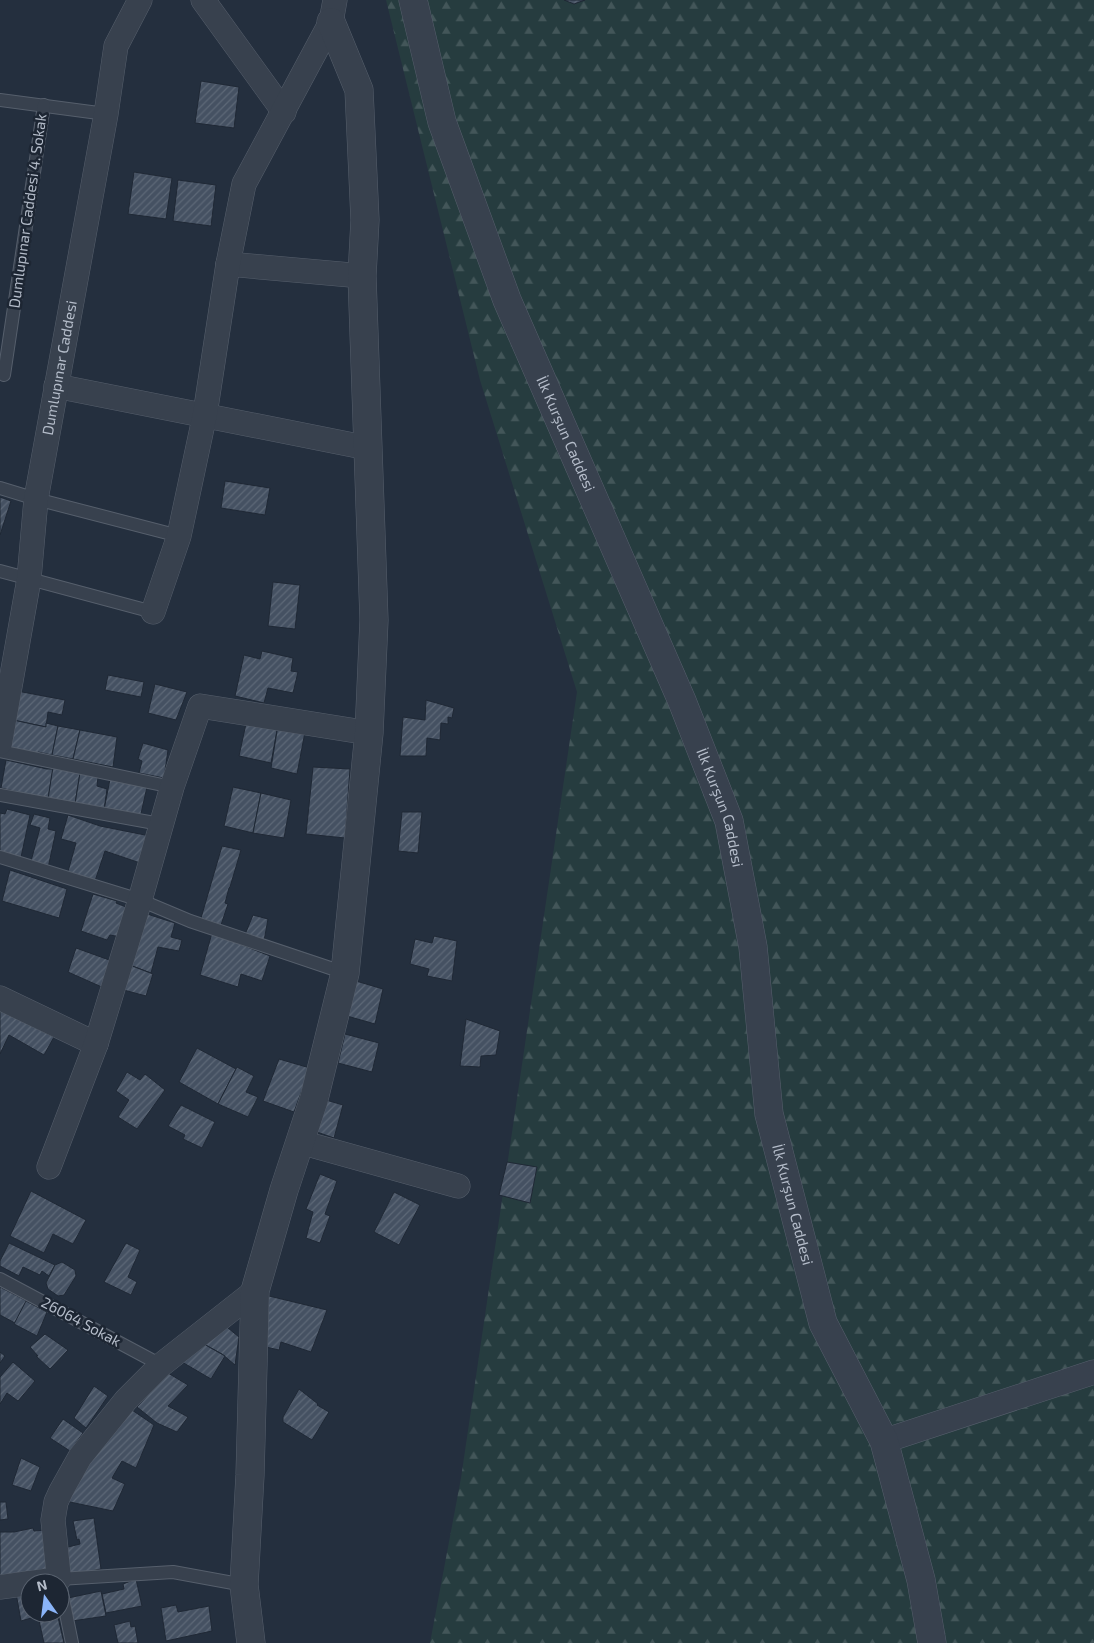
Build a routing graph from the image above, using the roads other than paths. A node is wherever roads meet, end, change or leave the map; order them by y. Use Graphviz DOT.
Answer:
graph roads {
  1 [pos="140,0"];
  2 [pos="203,0"];
  3 [pos="413,0"];
  4 [pos="333,11"];
  5 [pos="0,100"];
  6 [pos="44,105"];
  7 [pos="284,112"];
  8 [pos="106,114"];
  9 [pos="228,264"];
  10 [pos="362,276"];
  11 [pos="4,375"];
  12 [pos="56,386"];
  13 [pos="205,414"];
  14 [pos="368,448"];
  15 [pos="0,488"];
  16 [pos="36,500"];
  17 [pos="179,536"];
  18 [pos="0,571"];
  19 [pos="29,579"];
  20 [pos="152,612"];
  21 [pos="3,712"];
  22 [pos="369,733"];
  23 [pos="0,743"];
  24 [pos="0,751"];
  25 [pos="172,787"];
  26 [pos="0,795"];
  27 [pos="160,824"];
  28 [pos="0,858"];
  29 [pos="140,900"];
  30 [pos="344,973"];
  31 [pos="0,998"];
  32 [pos="96,1044"];
  33 [pos="300,1142"];
  34 [pos="49,1167"];
  35 [pos="458,1186"];
  36 [pos="0,1279"];
  37 [pos="255,1291"];
  38 [pos="161,1364"];
  39 [pos="1094,1372"];
  40 [pos="884,1441"];
  41 [pos="58,1573"];
  42 [pos="70,1578"];
  43 [pos="20,1584"];
  44 [pos="244,1585"];
  45 [pos="0,1587"];
  46 [pos="68,1623"];
  47 [pos="72,1643"];
  48 [pos="251,1643"];
  49 [pos="932,1643"];
  1 -- 8 [label="street, Dumlupınar Caddesi"];
  2 -- 7 [label="street"];
  3 -- 40 [label="street, İlk Kurşun Caddesi"];
  4 -- 7 [label="street"];
  4 -- 10 [label="street"];
  5 -- 6 [label="lane"];
  6 -- 8 [label="lane"];
  6 -- 11 [label="lane, Dumlupınar Caddesi 4. Sokak"];
  7 -- 9 [label="street"];
  8 -- 12 [label="street, Dumlupınar Caddesi"];
  9 -- 10 [label="street"];
  9 -- 13 [label="street"];
  10 -- 14 [label="street"];
  12 -- 13 [label="street"];
  12 -- 16 [label="street, Dumlupınar Caddesi"];
  13 -- 14 [label="street"];
  13 -- 17 [label="street"];
  14 -- 22 [label="street"];
  15 -- 16 [label="lane"];
  16 -- 17 [label="lane"];
  16 -- 19 [label="street, Dumlupınar Caddesi"];
  17 -- 20 [label="street"];
  18 -- 19 [label="lane"];
  19 -- 20 [label="lane"];
  19 -- 21 [label="street, Dumlupınar Caddesi"];
  21 -- 23 [label="street, Dumlupınar Caddesi"];
  22 -- 25 [label="street"];
  22 -- 30 [label="street"];
  24 -- 25 [label="lane"];
  25 -- 27 [label="street"];
  26 -- 27 [label="lane"];
  27 -- 29 [label="street"];
  28 -- 29 [label="lane"];
  29 -- 30 [label="lane"];
  29 -- 32 [label="street"];
  30 -- 33 [label="street"];
  31 -- 32 [label="street"];
  32 -- 34 [label="street"];
  33 -- 35 [label="street"];
  33 -- 37 [label="street"];
  36 -- 38 [label="lane, 26064 Sokak"];
  37 -- 38 [label="street"];
  37 -- 44 [label="street"];
  38 -- 41 [label="street"];
  39 -- 40 [label="street"];
  40 -- 49 [label="street, İlk Kurşun Caddesi"];
  42 -- 44 [label="lane"];
  43 -- 45 [label="street"];
  44 -- 48 [label="street"];
  46 -- 47 [label="lane"];
}
